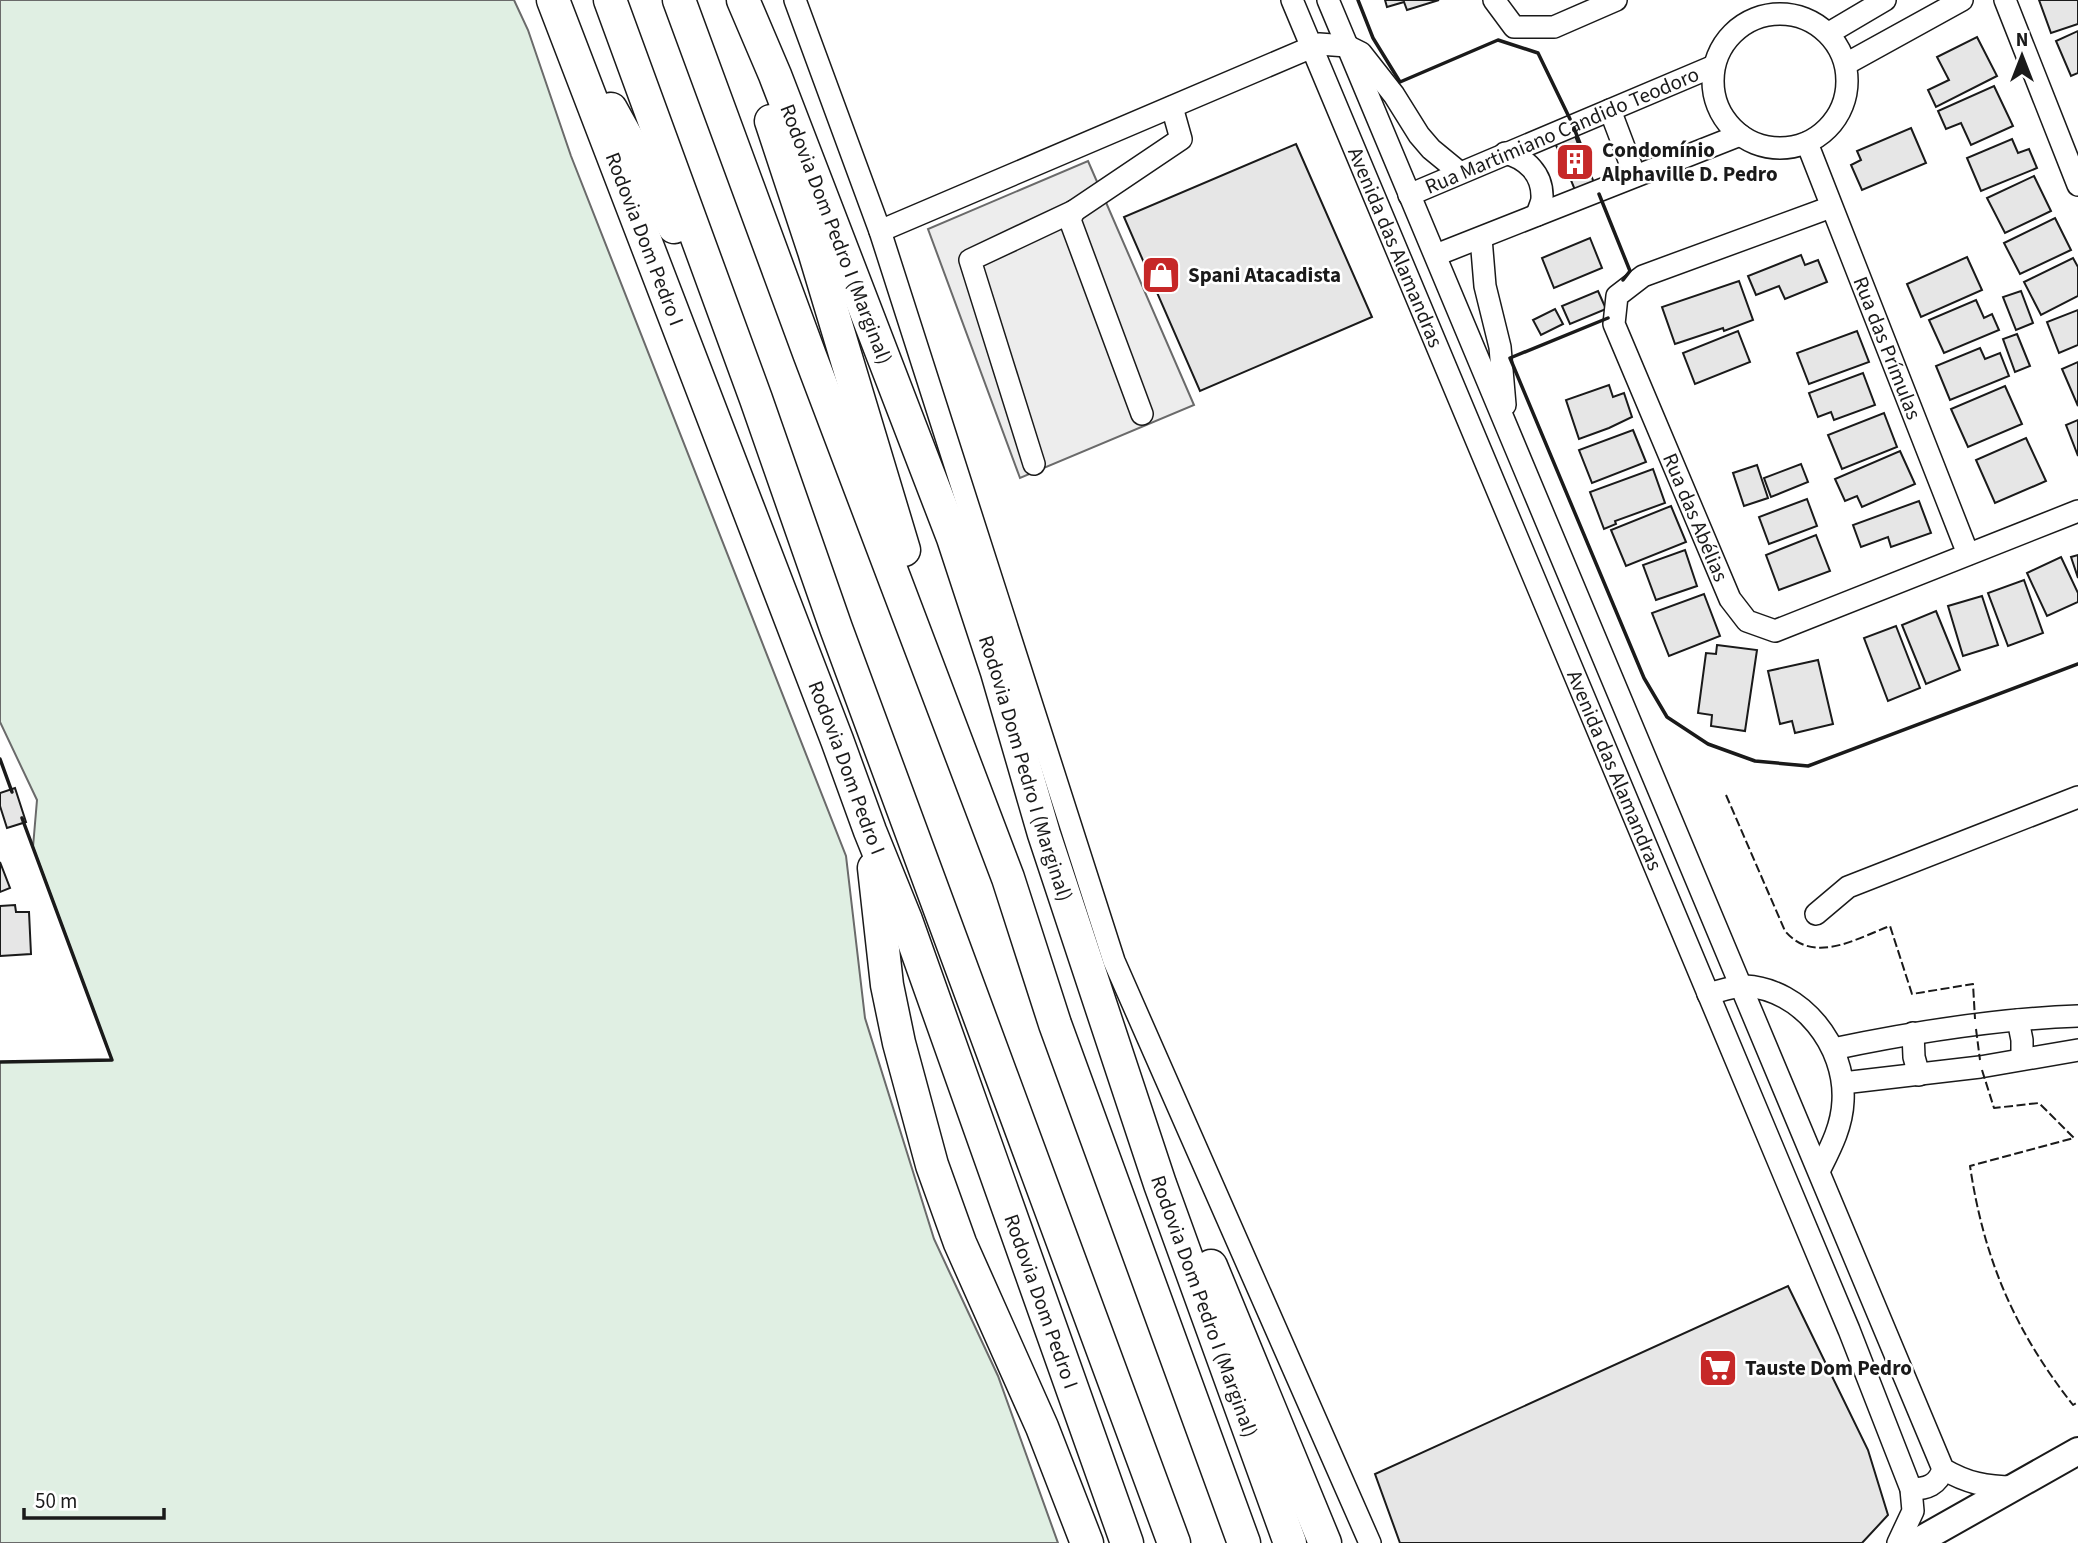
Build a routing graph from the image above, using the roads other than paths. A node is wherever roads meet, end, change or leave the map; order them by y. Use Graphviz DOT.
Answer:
graph roads {
  1 [pos="610,0"];
  2 [pos="679,0"];
  3 [pos="731,0"];
  4 [pos="743,0"];
  5 [pos="795,0"];
  6 [pos="1292,0"];
  7 [pos="1328,0"];
  8 [pos="1494,0"];
  9 [pos="1616,0"];
  10 [pos="1885,0"];
  11 [pos="1962,0"];
  12 [pos="2006,0"];
  13 [pos="556,8"];
  14 [pos="1752,9"];
  15 [pos="1829,33"];
  16 [pos="1347,46"];
  17 [pos="1311,47"];
  18 [pos="1846,64"];
  19 [pos="1714,66"];
  20 [pos="1172,107"];
  21 [pos="1610,110"];
  22 [pos="1740,135"];
  23 [pos="1807,143"];
  24 [pos="1505,153"];
  25 [pos="1459,172"];
  26 [pos="1635,176"];
  27 [pos="2078,185"];
  28 [pos="1409,195"];
  29 [pos="1831,207"];
  30 [pos="1074,211"];
  31 [pos="1537,215"];
  32 [pos="880,231"];
  33 [pos="1480,238"];
  34 [pos="1436,256"];
  35 [pos="756,398"];
  36 [pos="1142,414"];
  37 [pos="1507,425"];
  38 [pos="1034,464"];
  39 [pos="2078,511"];
  40 [pos="1558,548"];
  41 [pos="1968,554"];
  42 [pos="1526,560"];
  43 [pos="2078,797"];
  44 [pos="981,806"];
  45 [pos="870,831"];
  46 [pos="1816,914"];
  47 [pos="1741,986"];
  48 [pos="1708,995"];
  49 [pos="2078,1016"];
  50 [pos="2018,1020"];
  51 [pos="1913,1033"];
  52 [pos="1115,1046"];
  53 [pos="1833,1049"];
  54 [pos="2078,1050"];
  55 [pos="2022,1059"];
  56 [pos="1919,1075"];
  57 [pos="1843,1083"];
  58 [pos="1819,1171"];
  59 [pos="2078,1451"];
  60 [pos="1943,1469"];
  61 [pos="2016,1487"];
  62 [pos="1911,1489"];
  63 [pos="1934,1539"];
  64 [pos="1087,1543"];
  65 [pos="1127,1543"];
  66 [pos="1174,1543"];
  67 [pos="1244,1543"];
  68 [pos="1290,1543"];
  69 [pos="1325,1543"];
  70 [pos="1370,1543"];
  71 [pos="1898,1543"];
  1 -- 35 [label="highway, Rodovia Dom Pedro I"];
  2 -- 44 [label="highway"];
  3 -- 44 [label="highway"];
  4 -- 52 [label="highway, Rodovia Dom Pedro I (Marginal)"];
  5 -- 32 [label="street"];
  6 -- 17 [label="street, Avenida das Alamandras"];
  7 -- 16 [label="street, Avenida das Alamandras"];
  8 -- 9 [label="street"];
  10 -- 15 [label="street"];
  11 -- 18 [label="street"];
  12 -- 27 [label="street"];
  13 -- 35 [label="highway"];
  13 -- 45 [label="highway, Rodovia Dom Pedro I"];
  14 -- 15 [label="street"];
  14 -- 19 [label="street"];
  15 -- 18 [label="street"];
  16 -- 17 [label="street"];
  16 -- 25 [label="street"];
  16 -- 28 [label="street, Avenida das Alamandras"];
  17 -- 20 [label="street"];
  17 -- 42 [label="street, Avenida das Alamandras"];
  18 -- 23 [label="street"];
  19 -- 21 [label="street, Rua Martimiano Candido Teodoro"];
  19 -- 22 [label="street"];
  20 -- 30 [label="street"];
  20 -- 32 [label="street"];
  21 -- 24 [label="street, Rua Martimiano Candido Teodoro"];
  21 -- 26 [label="street"];
  22 -- 23 [label="street"];
  22 -- 26 [label="street"];
  23 -- 29 [label="street, Rua das Prímulas"];
  24 -- 25 [label="street, Rua Martimiano Candido Teodoro"];
  24 -- 31 [label="street"];
  25 -- 28 [label="street, Rua Martimiano Candido Teodoro"];
  26 -- 31 [label="street"];
  28 -- 34 [label="street, Avenida das Alamandras"];
  29 -- 41 [label="street, Rua das Prímulas"];
  29 -- 41 [label="street, Rua das Abélias"];
  30 -- 36 [label="street"];
  30 -- 38 [label="street"];
  31 -- 33 [label="street"];
  32 -- 70 [label="street"];
  33 -- 34 [label="street"];
  33 -- 37 [label="street"];
  34 -- 37 [label="street, Avenida das Alamandras"];
  35 -- 66 [label="highway, Rodovia Dom Pedro I"];
  37 -- 40 [label="street, Avenida das Alamandras"];
  39 -- 41 [label="street, Rua das Abélias"];
  40 -- 42 [label="street"];
  40 -- 47 [label="street, Avenida das Alamandras"];
  42 -- 48 [label="street, Avenida das Alamandras"];
  43 -- 46 [label="street"];
  44 -- 67 [label="highway"];
  45 -- 64 [label="highway"];
  45 -- 65 [label="highway, Rodovia Dom Pedro I"];
  47 -- 48 [label="street"];
  47 -- 53 [label="street"];
  47 -- 58 [label="street, Avenida das Alamandras"];
  48 -- 62 [label="street, Avenida das Alamandras"];
  49 -- 50 [label="street"];
  50 -- 51 [label="street"];
  50 -- 55 [label="street"];
  51 -- 53 [label="street"];
  51 -- 56 [label="street"];
  52 -- 68 [label="highway, Rodovia Dom Pedro I (Marginal)"];
  52 -- 69 [label="highway"];
  53 -- 57 [label="street"];
  54 -- 55 [label="street"];
  55 -- 56 [label="street"];
  56 -- 57 [label="street"];
  57 -- 58 [label="street"];
  58 -- 60 [label="street, Avenida das Alamandras"];
  59 -- 61 [label="main road"];
  60 -- 61 [label="street"];
  60 -- 62 [label="street"];
  61 -- 63 [label="main road"];
  62 -- 71 [label="street, Avenida das Alamandras"];
}
